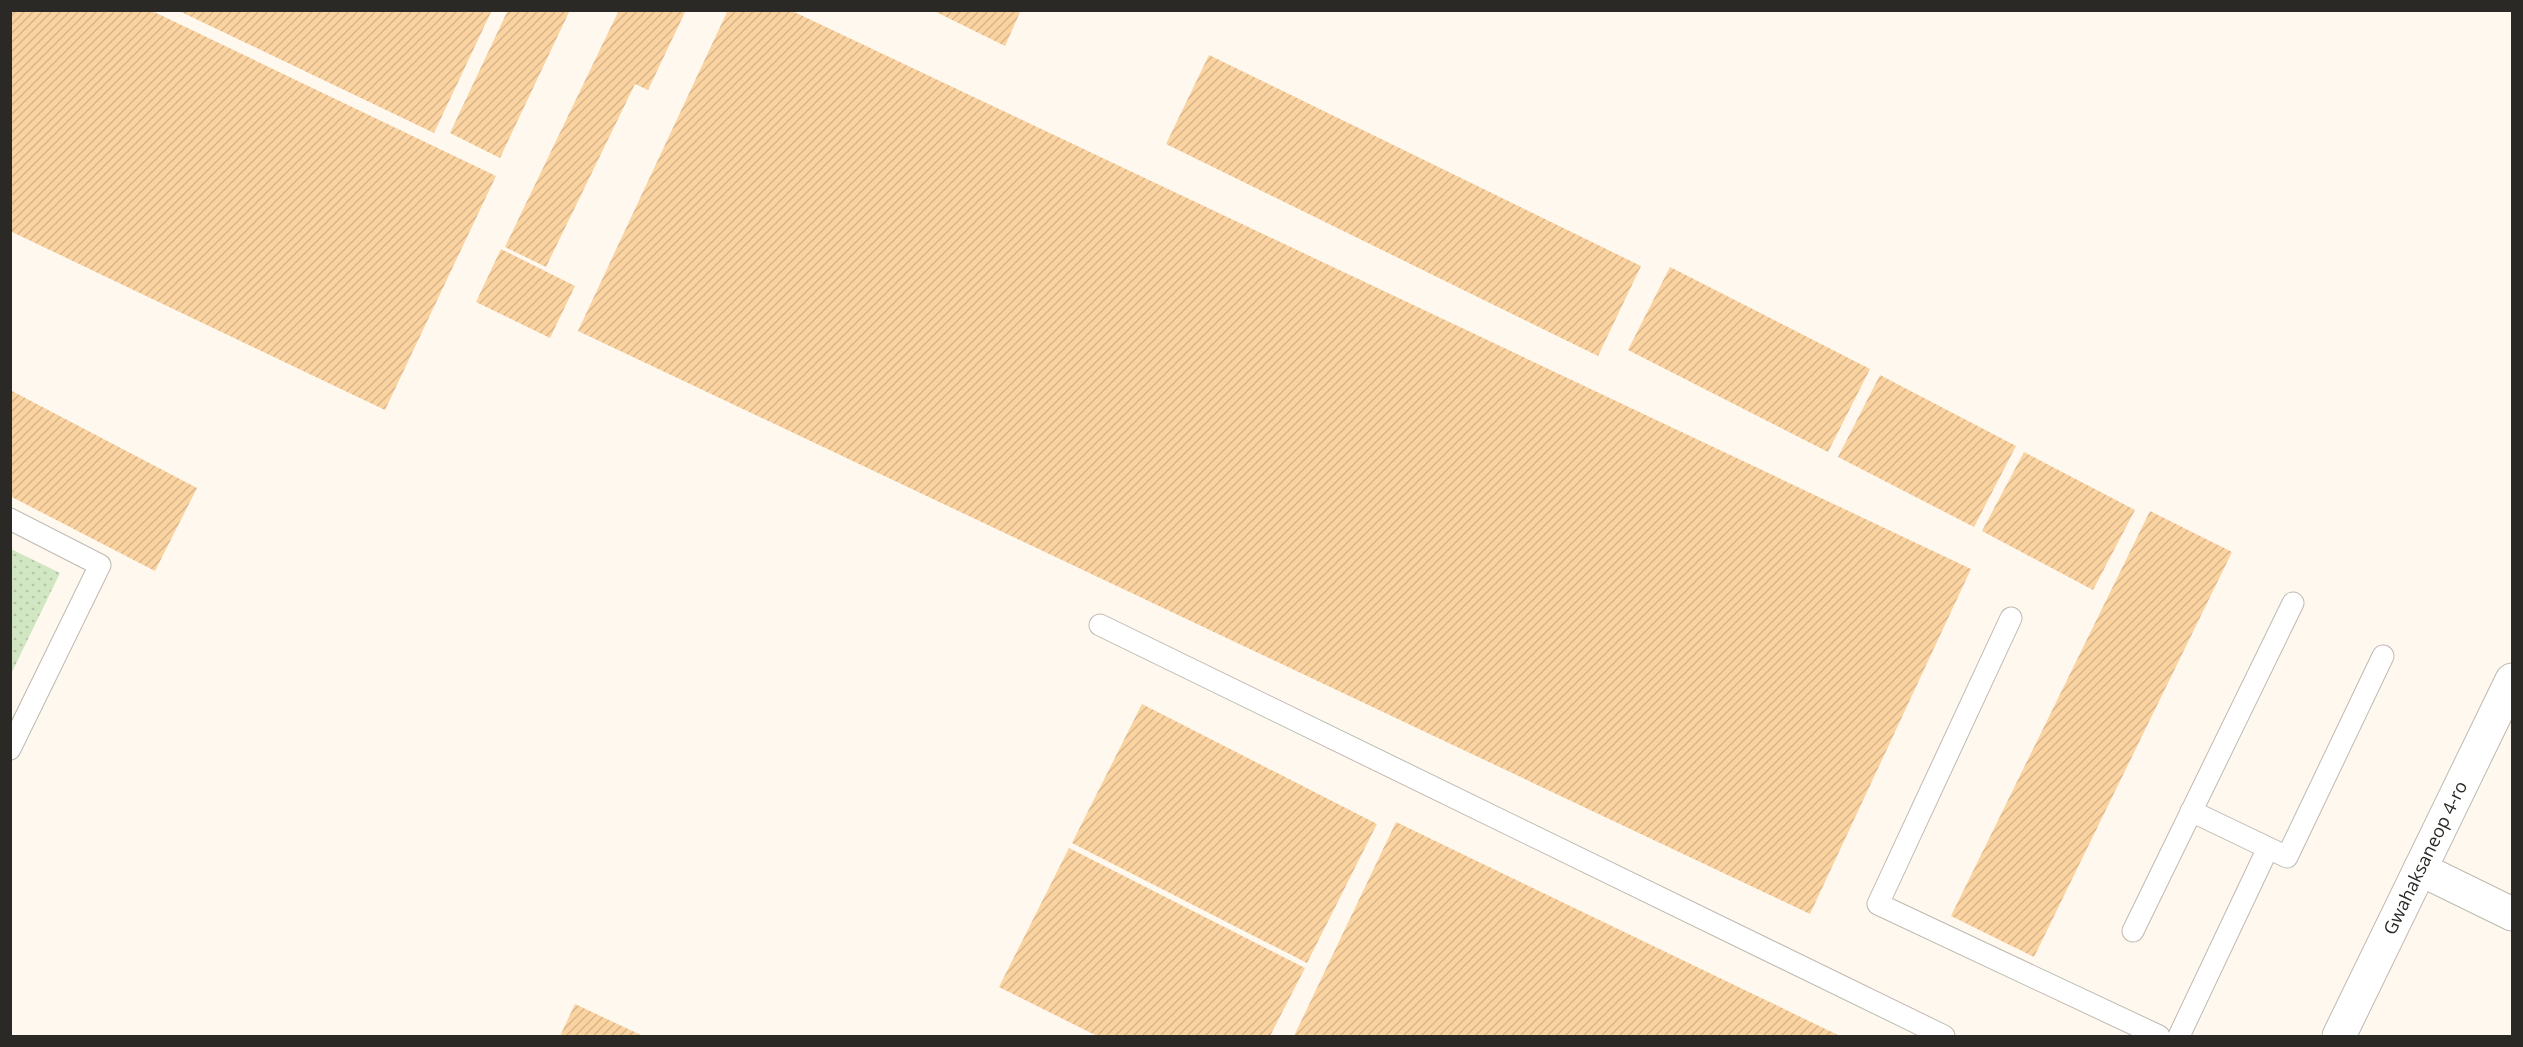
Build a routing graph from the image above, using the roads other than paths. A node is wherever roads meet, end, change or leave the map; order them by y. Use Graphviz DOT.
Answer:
graph roads {
  1 [pos="10,519"];
  2 [pos="2293,603"];
  3 [pos="2012,618"];
  4 [pos="1100,625"];
  5 [pos="2383,656"];
  6 [pos="2512,680"];
  7 [pos="10,749"];
  8 [pos="2192,811"];
  9 [pos="2268,848"];
  10 [pos="2420,869"];
  11 [pos="2512,914"];
  12 [pos="2133,931"];
  13 [pos="1944,1036"];
  14 [pos="2159,1036"];
  15 [pos="2179,1036"];
  16 [pos="2339,1036"];
  1 -- 7 [label="lane"];
  2 -- 8 [label="lane"];
  3 -- 14 [label="lane"];
  4 -- 13 [label="lane"];
  5 -- 9 [label="lane"];
  6 -- 10 [label="street, Gwahaksaneop 4-ro"];
  8 -- 9 [label="lane"];
  8 -- 12 [label="lane"];
  9 -- 15 [label="lane"];
  10 -- 11 [label="street"];
  10 -- 16 [label="street, Gwahaksaneop 4-ro"];
}
